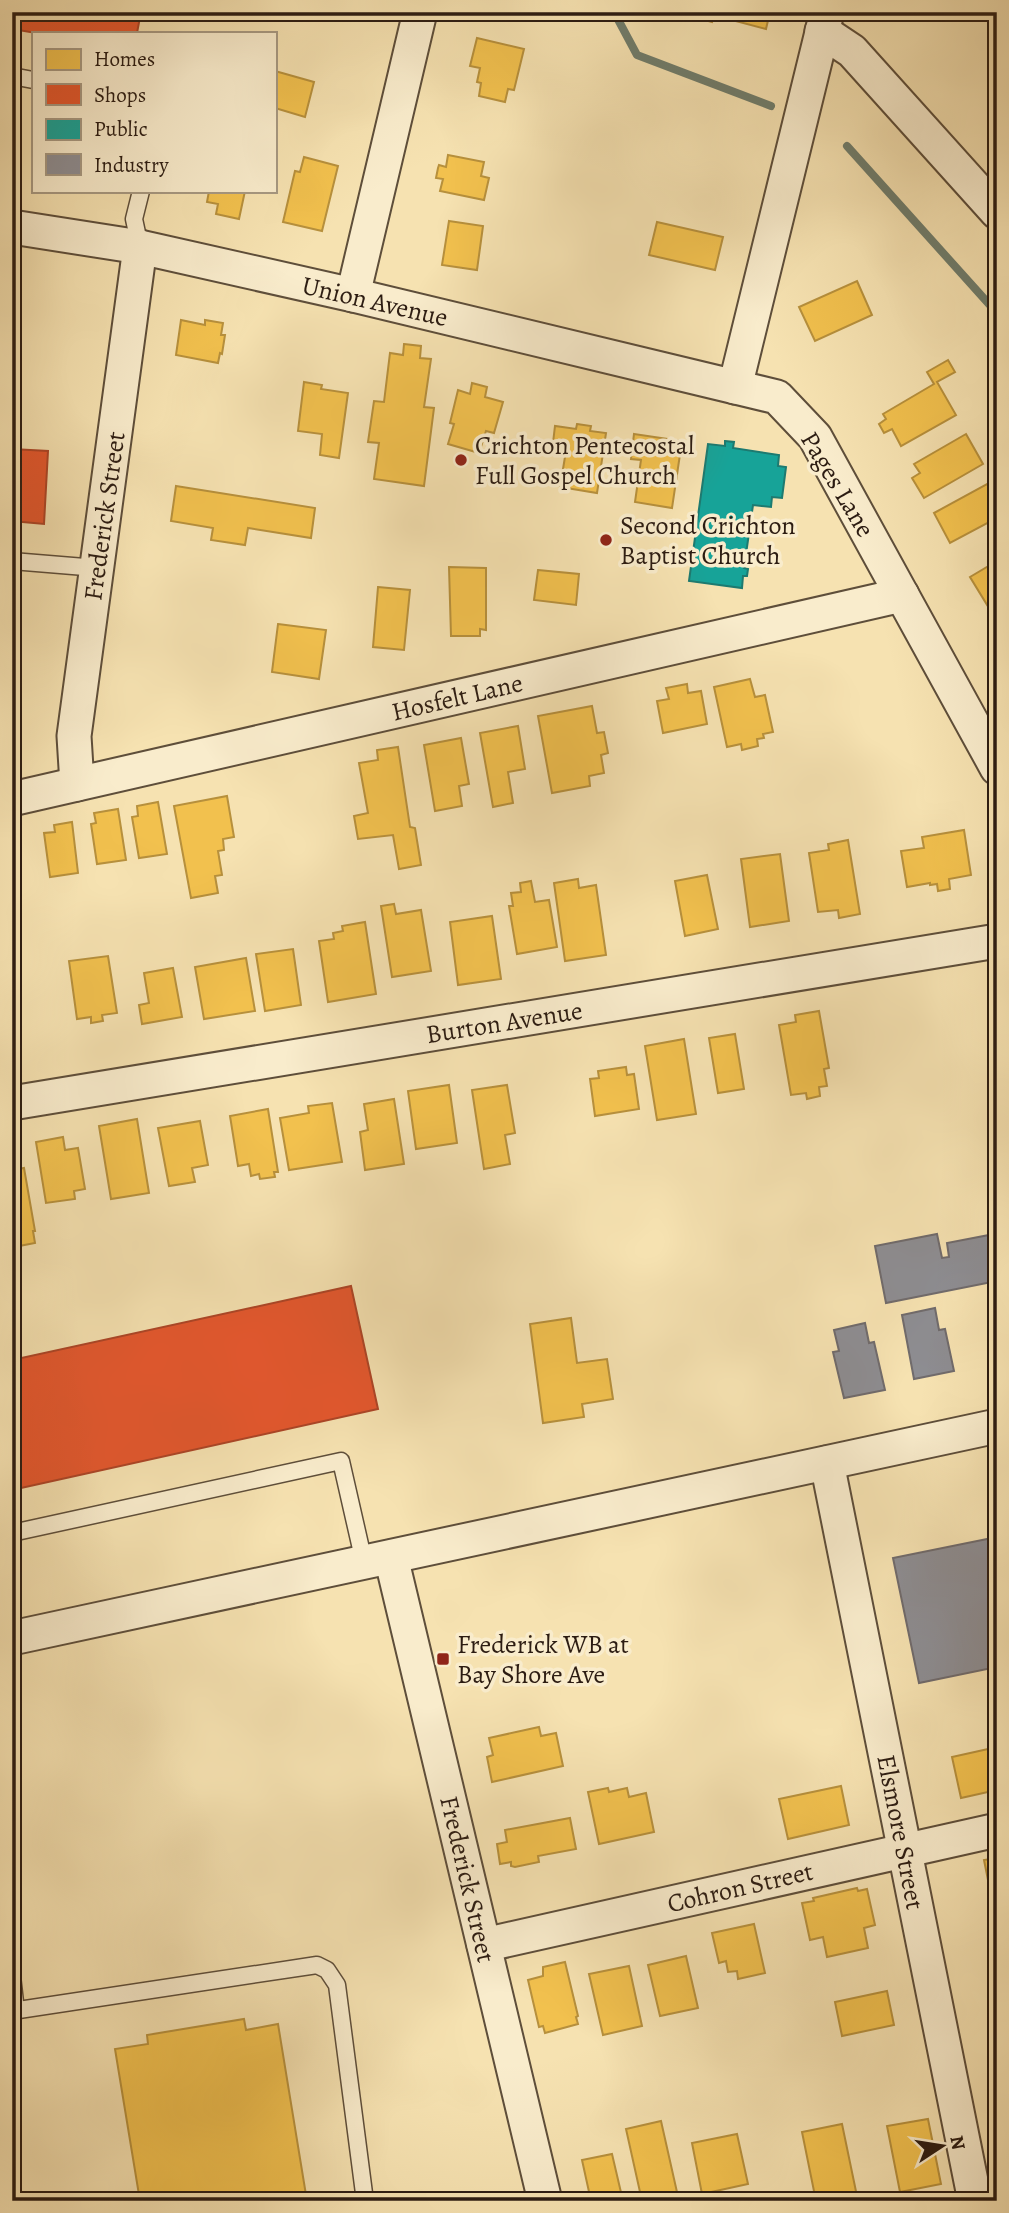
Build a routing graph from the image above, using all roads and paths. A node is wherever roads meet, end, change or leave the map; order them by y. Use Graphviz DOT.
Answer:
graph roads {
  1 [pos="421,12"];
  2 [pos="824,22"];
  3 [pos="12,76"];
  4 [pos="32,80"];
  5 [pos="141,192"];
  6 [pos="997,212"];
  7 [pos="12,227"];
  8 [pos="140,247"];
  9 [pos="353,295"];
  10 [pos="735,387"];
  11 [pos="12,561"];
  12 [pos="97,568"];
  13 [pos="902,595"];
  14 [pos="997,768"];
  15 [pos="77,784"];
  16 [pos="12,799"];
  17 [pos="997,941"];
  18 [pos="12,1103"];
  19 [pos="997,1426"];
  20 [pos="827,1463"];
  21 [pos="12,1533"];
  22 [pos="378,1560"];
  23 [pos="12,1638"];
  24 [pos="997,1830"];
  25 [pos="905,1850"];
  26 [pos="484,1945"];
  27 [pos="12,1976"];
  28 [pos="14,2011"];
  29 [pos="365,2201"];
  30 [pos="545,2201"];
  31 [pos="975,2201"];
  1 -- 9 [label="street"];
  2 -- 6 [label="street"];
  2 -- 10 [label="street"];
  3 -- 4 [label="lane"];
  5 -- 8 [label="lane"];
  7 -- 8 [label="street, Union Avenue"];
  8 -- 9 [label="street, Union Avenue"];
  8 -- 12 [label="street, Frederick Street"];
  9 -- 10 [label="street, Union Avenue"];
  10 -- 13 [label="street, Pages Lane"];
  11 -- 12 [label="lane"];
  12 -- 15 [label="street, Frederick Street"];
  13 -- 14 [label="street, Pages Lane"];
  13 -- 15 [label="street, Hosfelt Lane"];
  15 -- 16 [label="street, Hosfelt Lane"];
  17 -- 18 [label="street, Burton Avenue"];
  19 -- 20 [label="street"];
  20 -- 22 [label="street"];
  20 -- 25 [label="street, Elsmore Street"];
  21 -- 22 [label="lane"];
  22 -- 23 [label="street"];
  22 -- 26 [label="street, Frederick Street"];
  24 -- 25 [label="street, Cohron Street"];
  25 -- 26 [label="street, Cohron Street"];
  25 -- 31 [label="street, Elsmore Street"];
  26 -- 30 [label="street, Frederick Street"];
  27 -- 28 [label="lane"];
  28 -- 29 [label="lane"];
}
